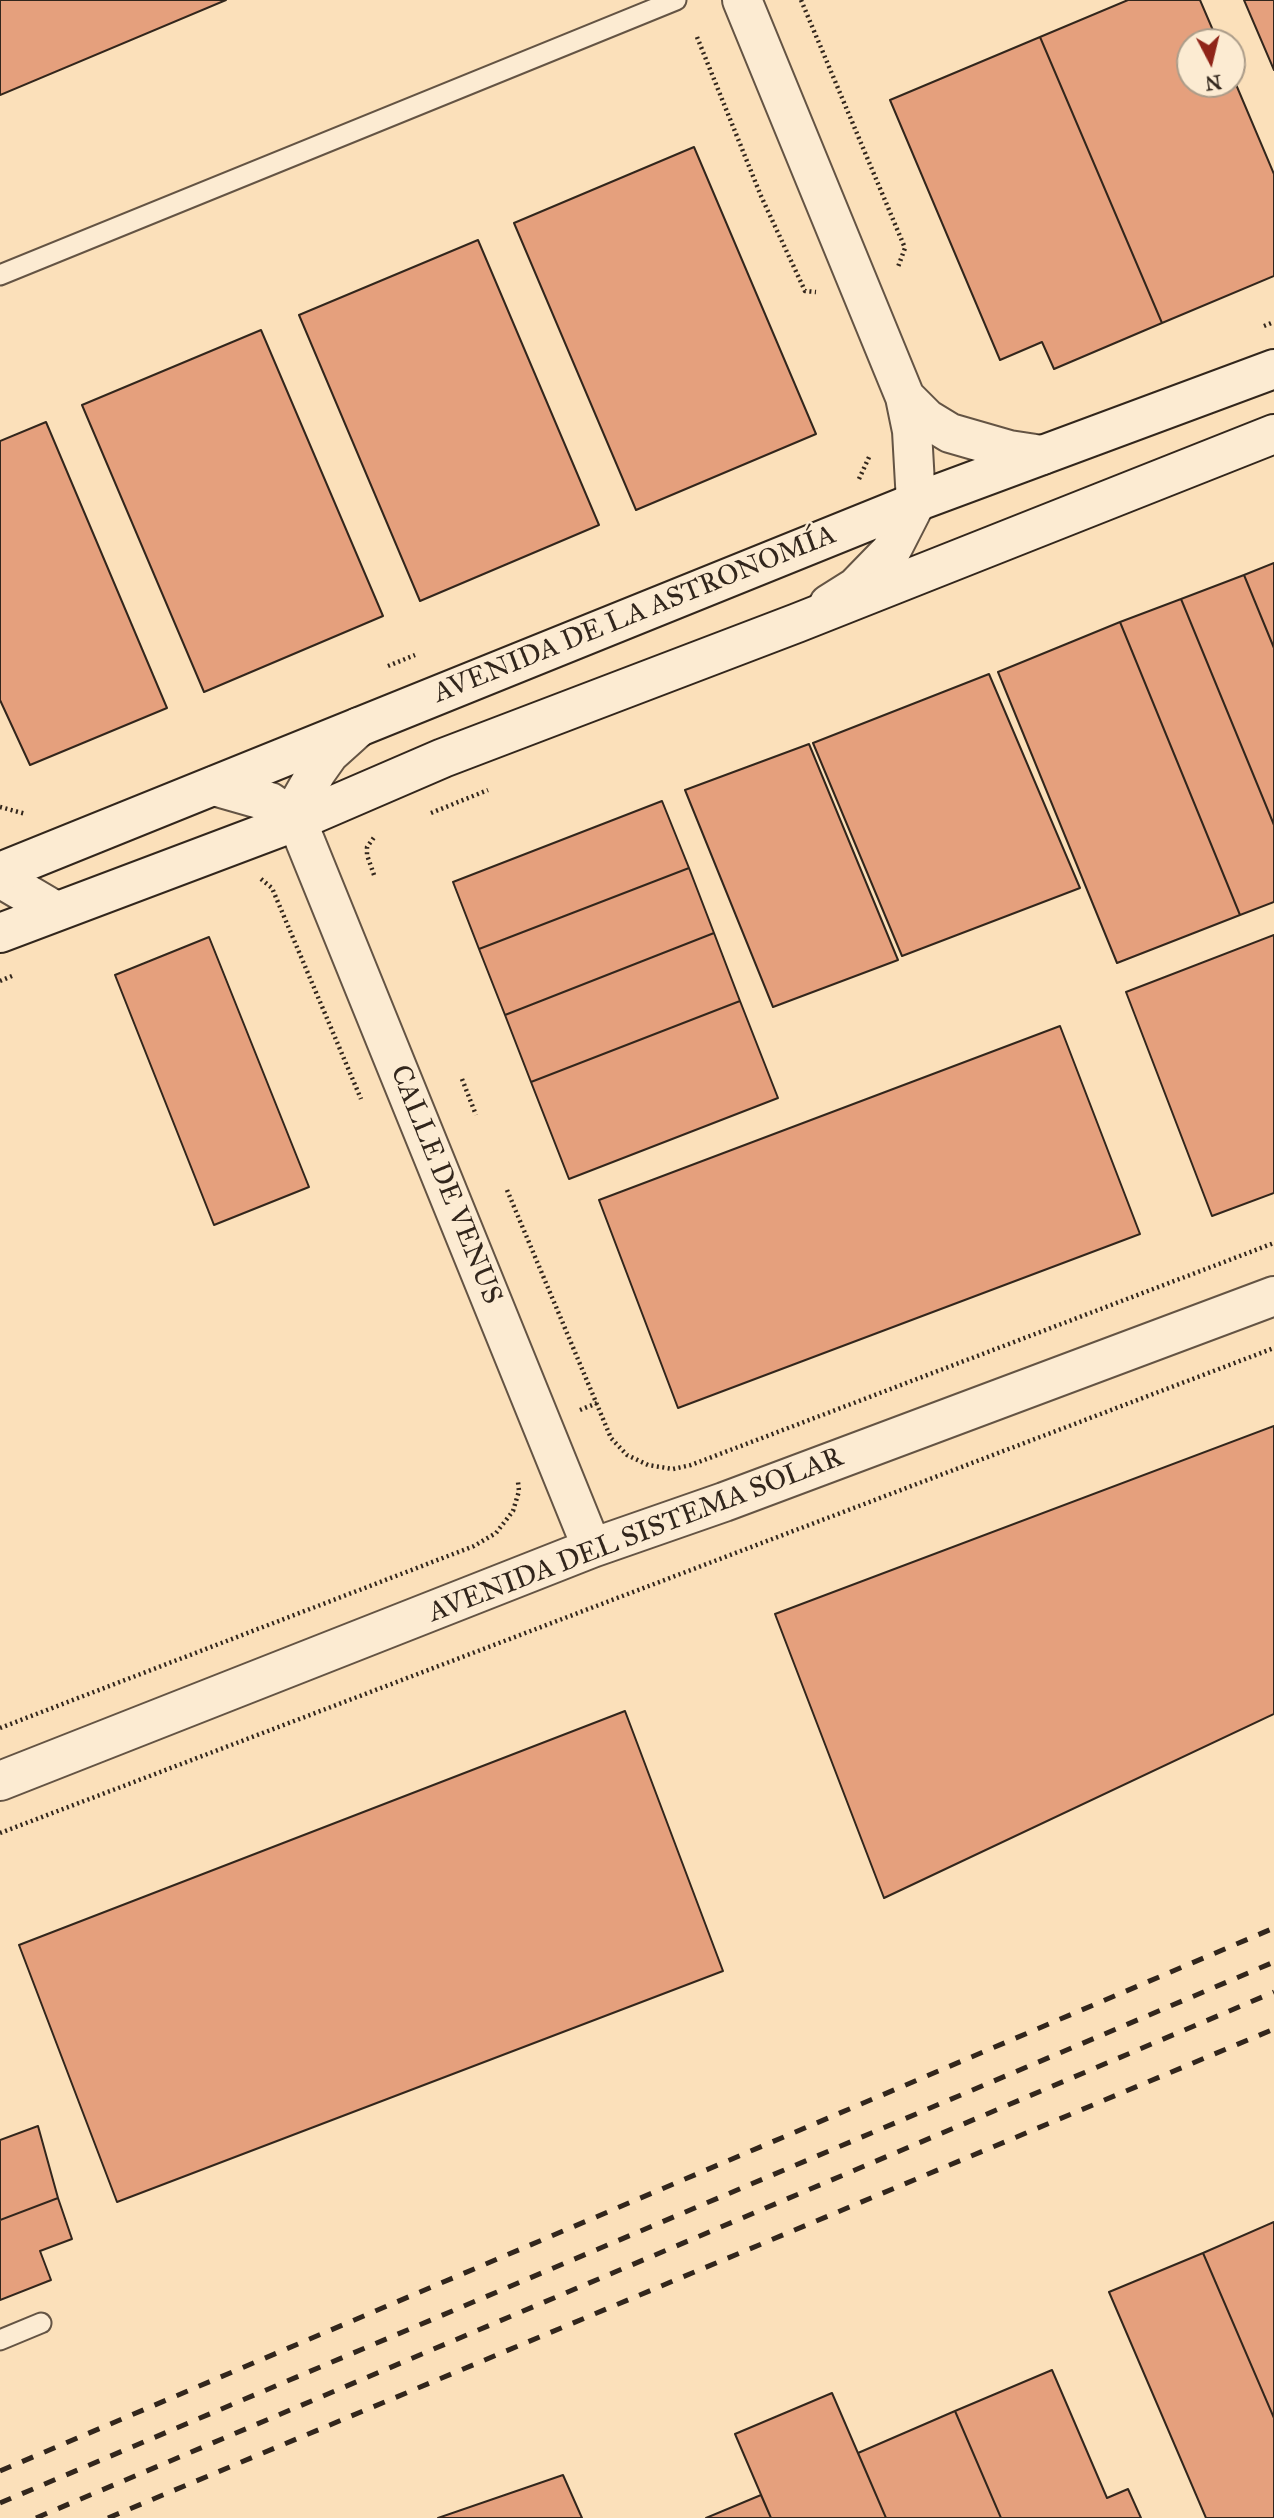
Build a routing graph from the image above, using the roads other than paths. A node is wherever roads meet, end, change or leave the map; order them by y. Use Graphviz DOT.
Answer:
graph roads {
  1 [pos="676,0"];
  2 [pos="742,0"];
  3 [pos="0,275"];
  4 [pos="1274,369"];
  5 [pos="905,397"];
  6 [pos="1274,434"];
  7 [pos="1042,455"];
  8 [pos="916,502"];
  9 [pos="797,623"];
  10 [pos="359,727"];
  11 [pos="214,786"];
  12 [pos="298,821"];
  13 [pos="0,872"];
  14 [pos="0,878"];
  15 [pos="56,911"];
  16 [pos="0,933"];
  17 [pos="1274,1296"];
  18 [pos="592,1548"];
  19 [pos="0,1781"];
  20 [pos="41,2323"];
  21 [pos="0,2340"];
  1 -- 3 [label="lane"];
  2 -- 5 [label="street"];
  4 -- 7 [label="street, AVENIDA DE LA ASTRONOMÍA"];
  5 -- 7 [label="street"];
  5 -- 8 [label="street"];
  6 -- 9 [label="street"];
  7 -- 8 [label="street, AVENIDA DE LA ASTRONOMÍA"];
  8 -- 9 [label="street"];
  8 -- 10 [label="street, AVENIDA DE LA ASTRONOMÍA"];
  9 -- 12 [label="street"];
  10 -- 11 [label="street, AVENIDA DE LA ASTRONOMÍA"];
  10 -- 12 [label="street"];
  11 -- 12 [label="street"];
  11 -- 13 [label="street, AVENIDA DE LA ASTRONOMÍA"];
  12 -- 15 [label="street"];
  12 -- 18 [label="street, CALLE DE VENUS"];
  14 -- 15 [label="street"];
  15 -- 16 [label="street"];
  17 -- 18 [label="street, AVENIDA DEL SISTEMA SOLAR"];
  18 -- 19 [label="street, AVENIDA DEL SISTEMA SOLAR"];
  20 -- 21 [label="lane"];
}
